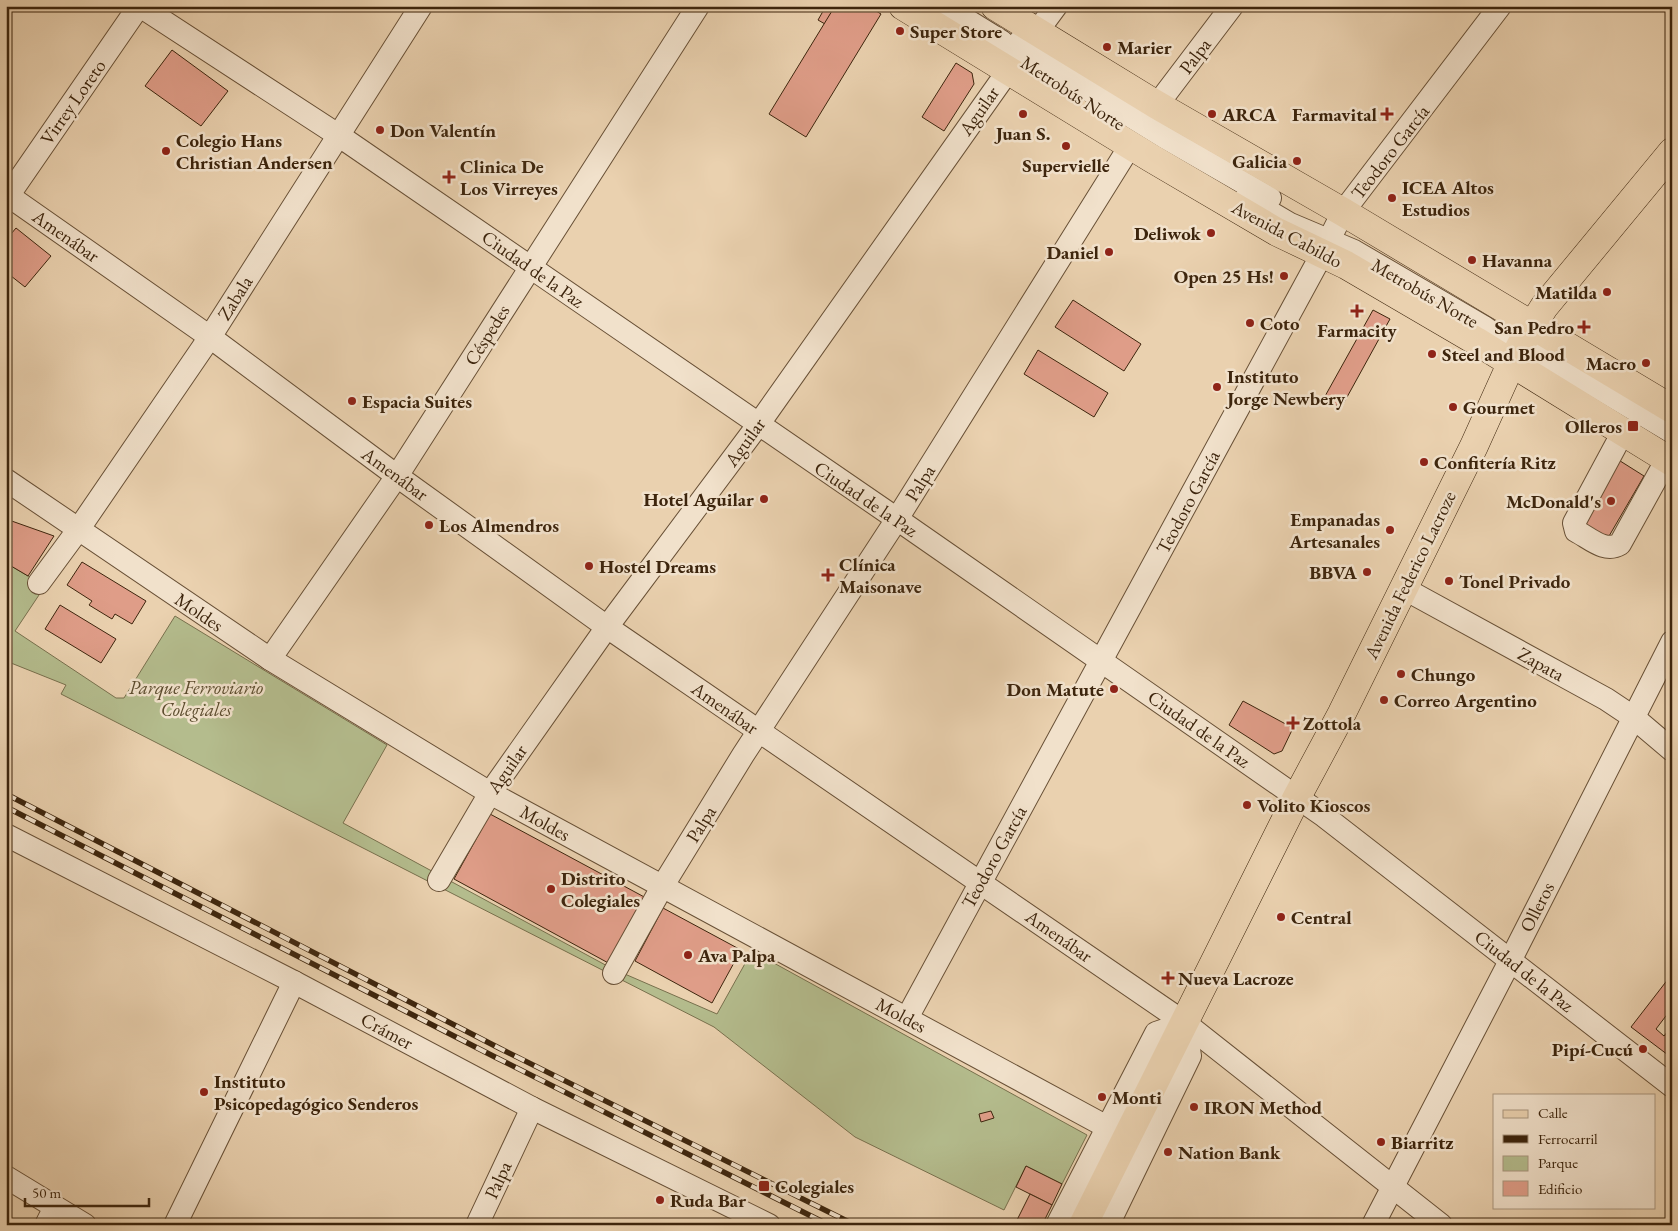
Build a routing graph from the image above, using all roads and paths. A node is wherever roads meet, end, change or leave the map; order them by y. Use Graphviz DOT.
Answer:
graph roads {
  1 [pos="140,6"];
  2 [pos="421,6"];
  3 [pos="698,6"];
  4 [pos="903,6"];
  5 [pos="944,6"];
  6 [pos="970,6"];
  7 [pos="995,6"];
  8 [pos="1056,6"];
  9 [pos="1232,6"];
  10 [pos="1500,6"];
  11 [pos="1023,52"];
  12 [pos="1157,105"];
  13 [pos="338,135"];
  14 [pos="1130,146"];
  15 [pos="1672,152"];
  16 [pos="7,196"];
  17 [pos="1335,240"];
  18 [pos="530,267"];
  19 [pos="210,337"];
  20 [pos="1521,345"];
  21 [pos="1672,409"];
  22 [pos="758,425"];
  23 [pos="1623,432"];
  24 [pos="1672,432"];
  25 [pos="1670,456"];
  26 [pos="397,476"];
  27 [pos="6,480"];
  28 [pos="897,519"];
  29 [pos="78,530"];
  30 [pos="39,583"];
  31 [pos="1403,588"];
  32 [pos="607,627"];
  33 [pos="1672,642"];
  34 [pos="270,660"];
  35 [pos="1101,661"];
  36 [pos="1633,717"];
  37 [pos="759,731"];
  38 [pos="1672,750"];
  39 [pos="490,793"];
  40 [pos="1297,797"];
  41 [pos="6,836"];
  42 [pos="439,880"];
  43 [pos="980,883"];
  44 [pos="662,887"];
  45 [pos="1510,961"];
  46 [pos="614,973"];
  47 [pos="294,982"];
  48 [pos="907,1018"];
  49 [pos="1184,1023"];
  50 [pos="1672,1086"];
  51 [pos="532,1108"];
  52 [pos="1106,1127"];
  53 [pos="6,1177"];
  54 [pos="1393,1186"];
  55 [pos="50,1216"];
  56 [pos="736,1217"];
  57 [pos="85,1225"];
  58 [pos="175,1225"];
  59 [pos="477,1225"];
  60 [pos="769,1225"];
  61 [pos="1057,1225"];
  62 [pos="1083,1225"];
  63 [pos="1108,1225"];
  64 [pos="1373,1225"];
  65 [pos="1441,1225"];
  1 -- 13 [label="street, Ciudad de la Paz"];
  1 -- 16 [label="street, Virrey Loreto"];
  2 -- 13 [label="street, Zabala"];
  3 -- 18 [label="street, Céspedes"];
  4 -- 11 [label="main road, Avenida Cabildo"];
  5 -- 11 [label="street, Metrobús Norte"];
  6 -- 11 [label="street, Metrobús Norte"];
  7 -- 11 [label="main road, Avenida Cabildo"];
  8 -- 11 [label="street, Aguilar"];
  9 -- 12 [label="street, Palpa"];
  10 -- 17 [label="street, Teodoro García"];
  11 -- 12 [label="main road, Avenida Cabildo"];
  11 -- 14 [label="main road, Avenida Cabildo"];
  11 -- 17 [label="street, Metrobús Norte"];
  11 -- 22 [label="street, Aguilar"];
  12 -- 17 [label="main road, Avenida Cabildo"];
  13 -- 18 [label="street, Ciudad de la Paz"];
  13 -- 19 [label="street, Zabala"];
  14 -- 17 [label="main road, Avenida Cabildo"];
  14 -- 28 [label="street, Palpa"];
  15 -- 20 [label="main road, Avenida Federico Lacroze"];
  16 -- 19 [label="street, Amenábar"];
  17 -- 20 [label="main road, Avenida Cabildo"];
  17 -- 20 [label="main road, Avenida Cabildo"];
  17 -- 35 [label="street, Teodoro García"];
  18 -- 22 [label="street, Ciudad de la Paz"];
  18 -- 26 [label="street, Céspedes"];
  19 -- 26 [label="street, Amenábar"];
  19 -- 29 [label="street, Zabala"];
  20 -- 21 [label="main road, Avenida Cabildo"];
  20 -- 23 [label="main road, Avenida Cabildo"];
  20 -- 24 [label="street"];
  20 -- 25 [label="street"];
  20 -- 31 [label="main road, Avenida Federico Lacroze"];
  22 -- 28 [label="street, Ciudad de la Paz"];
  22 -- 32 [label="street, Aguilar"];
  23 -- 25 [label="main road, Avenida Cabildo"];
  23 -- 25 [label="street"];
  26 -- 32 [label="street, Amenábar"];
  26 -- 34 [label="street, Céspedes"];
  27 -- 29 [label="street, Moldes"];
  28 -- 35 [label="street, Ciudad de la Paz"];
  28 -- 37 [label="street, Palpa"];
  29 -- 30 [label="street, Zabala"];
  29 -- 34 [label="street, Moldes"];
  31 -- 36 [label="street, Zapata"];
  31 -- 40 [label="main road, Avenida Federico Lacroze"];
  32 -- 37 [label="street, Amenábar"];
  32 -- 39 [label="street, Aguilar"];
  33 -- 36 [label="street, Olleros"];
  34 -- 39 [label="street, Moldes"];
  35 -- 40 [label="street, Ciudad de la Paz"];
  35 -- 43 [label="street, Teodoro García"];
  36 -- 38 [label="street, Zapata"];
  36 -- 45 [label="street, Olleros"];
  37 -- 43 [label="street, Amenábar"];
  37 -- 44 [label="street, Palpa"];
  39 -- 42 [label="street, Aguilar"];
  39 -- 44 [label="street, Moldes"];
  40 -- 45 [label="street, Ciudad de la Paz"];
  40 -- 49 [label="main road, Avenida Federico Lacroze"];
  41 -- 47 [label="street, Crámer"];
  43 -- 48 [label="street, Teodoro García"];
  43 -- 49 [label="street, Amenábar"];
  44 -- 46 [label="street, Palpa"];
  44 -- 48 [label="street, Moldes"];
  45 -- 50 [label="street, Ciudad de la Paz"];
  45 -- 54 [label="street, Olleros"];
  47 -- 51 [label="street, Crámer"];
  47 -- 58 [label="street"];
  48 -- 52 [label="street, Moldes"];
  49 -- 52 [label="street"];
  49 -- 54 [label="street, Amenábar"];
  49 -- 62 [label="main road, Avenida Federico Lacroze"];
  49 -- 63 [label="street"];
  51 -- 56 [label="street, Crámer"];
  51 -- 59 [label="street, Palpa"];
  52 -- 61 [label="street"];
  53 -- 55 [label="street"];
  54 -- 64 [label="street, Olleros"];
  54 -- 65 [label="street, Amenábar"];
  55 -- 57 [label="street"];
  56 -- 60 [label="street, Crámer"];
}
